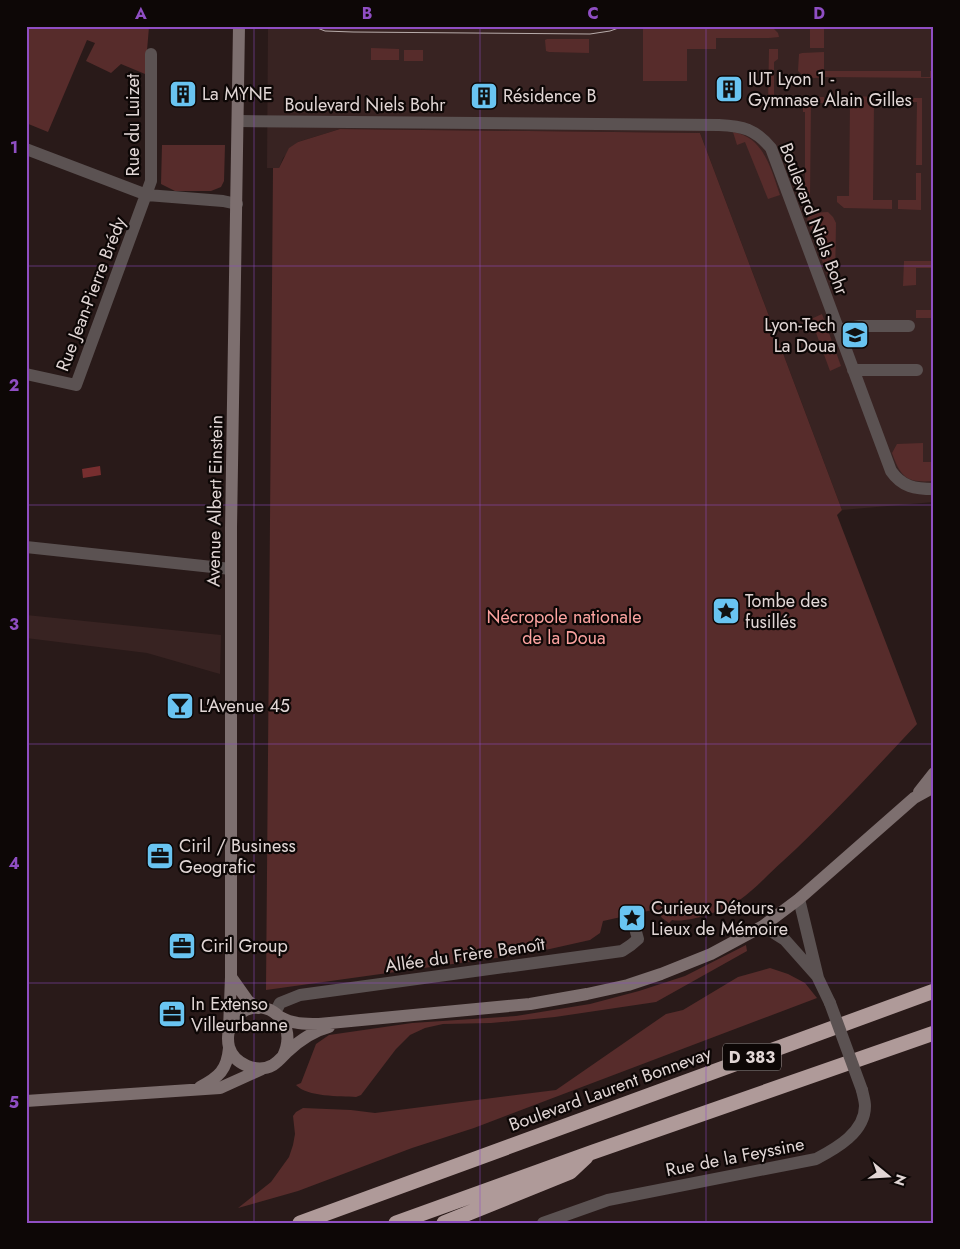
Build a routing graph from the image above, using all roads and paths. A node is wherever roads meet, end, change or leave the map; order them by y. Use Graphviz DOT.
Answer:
graph roads {
  1 [pos="239,26"];
  2 [pos="151,54"];
  3 [pos="238,121"];
  4 [pos="26,149"];
  5 [pos="147,195"];
  6 [pos="237,204"];
  7 [pos="909,326"];
  8 [pos="838,330"];
  9 [pos="853,370"];
  10 [pos="917,370"];
  11 [pos="26,374"];
  12 [pos="934,489"];
  13 [pos="26,547"];
  14 [pos="231,569"];
  15 [pos="934,773"];
  16 [pos="934,787"];
  17 [pos="914,798"];
  18 [pos="800,899"];
  19 [pos="631,914"];
  20 [pos="763,926"];
  21 [pos="231,977"];
  22 [pos="818,978"];
  23 [pos="934,991"];
  24 [pos="258,1008"];
  25 [pos="277,1015"];
  26 [pos="350,1022"];
  27 [pos="230,1029"];
  28 [pos="934,1033"];
  29 [pos="229,1048"];
  30 [pos="283,1056"];
  31 [pos="263,1068"];
  32 [pos="193,1091"];
  33 [pos="26,1101"];
  34 [pos="593,1152"];
  35 [pos="300,1223"];
  36 [pos="396,1223"];
  37 [pos="444,1223"];
  38 [pos="543,1223"];
  1 -- 3 [label="street, Avenue Albert Einstein"];
  2 -- 5 [label="street, Rue du Luizet"];
  3 -- 6 [label="street, Avenue Albert Einstein"];
  3 -- 8 [label="street, Boulevard Niels Bohr"];
  4 -- 5 [label="street, Rue du Luizet"];
  5 -- 6 [label="street, Rue du Luizet"];
  5 -- 11 [label="street, Rue Jean-Pierre Brédy"];
  6 -- 14 [label="street, Avenue Albert Einstein"];
  7 -- 8 [label="street"];
  8 -- 9 [label="street, Boulevard Niels Bohr"];
  9 -- 10 [label="street"];
  9 -- 12 [label="street, Boulevard Niels Bohr"];
  13 -- 14 [label="street"];
  14 -- 21 [label="street, Avenue Albert Einstein"];
  15 -- 17 [label="street"];
  16 -- 17 [label="street"];
  17 -- 18 [label="street"];
  18 -- 20 [label="street"];
  18 -- 22 [label="street, Rue de la Feyssine"];
  19 -- 25 [label="street, Allée du Frère Benoît"];
  20 -- 22 [label="street, Rue de la Feyssine"];
  20 -- 26 [label="street"];
  21 -- 24 [label="street"];
  21 -- 27 [label="street, Avenue Albert Einstein"];
  22 -- 38 [label="street, Rue de la Feyssine, bridge"];
  23 -- 35 [label="highway, Boulevard Laurent Bonnevay / D 383"];
  24 -- 25 [label="street"];
  24 -- 27 [label="street"];
  25 -- 26 [label="street"];
  25 -- 30 [label="street"];
  26 -- 30 [label="street"];
  27 -- 29 [label="street"];
  28 -- 34 [label="highway, D 383"];
  29 -- 31 [label="street"];
  29 -- 32 [label="street"];
  30 -- 31 [label="street"];
  31 -- 32 [label="street"];
  32 -- 33 [label="street"];
  34 -- 36 [label="highway, D 383"];
  34 -- 37 [label="highway"];
}
